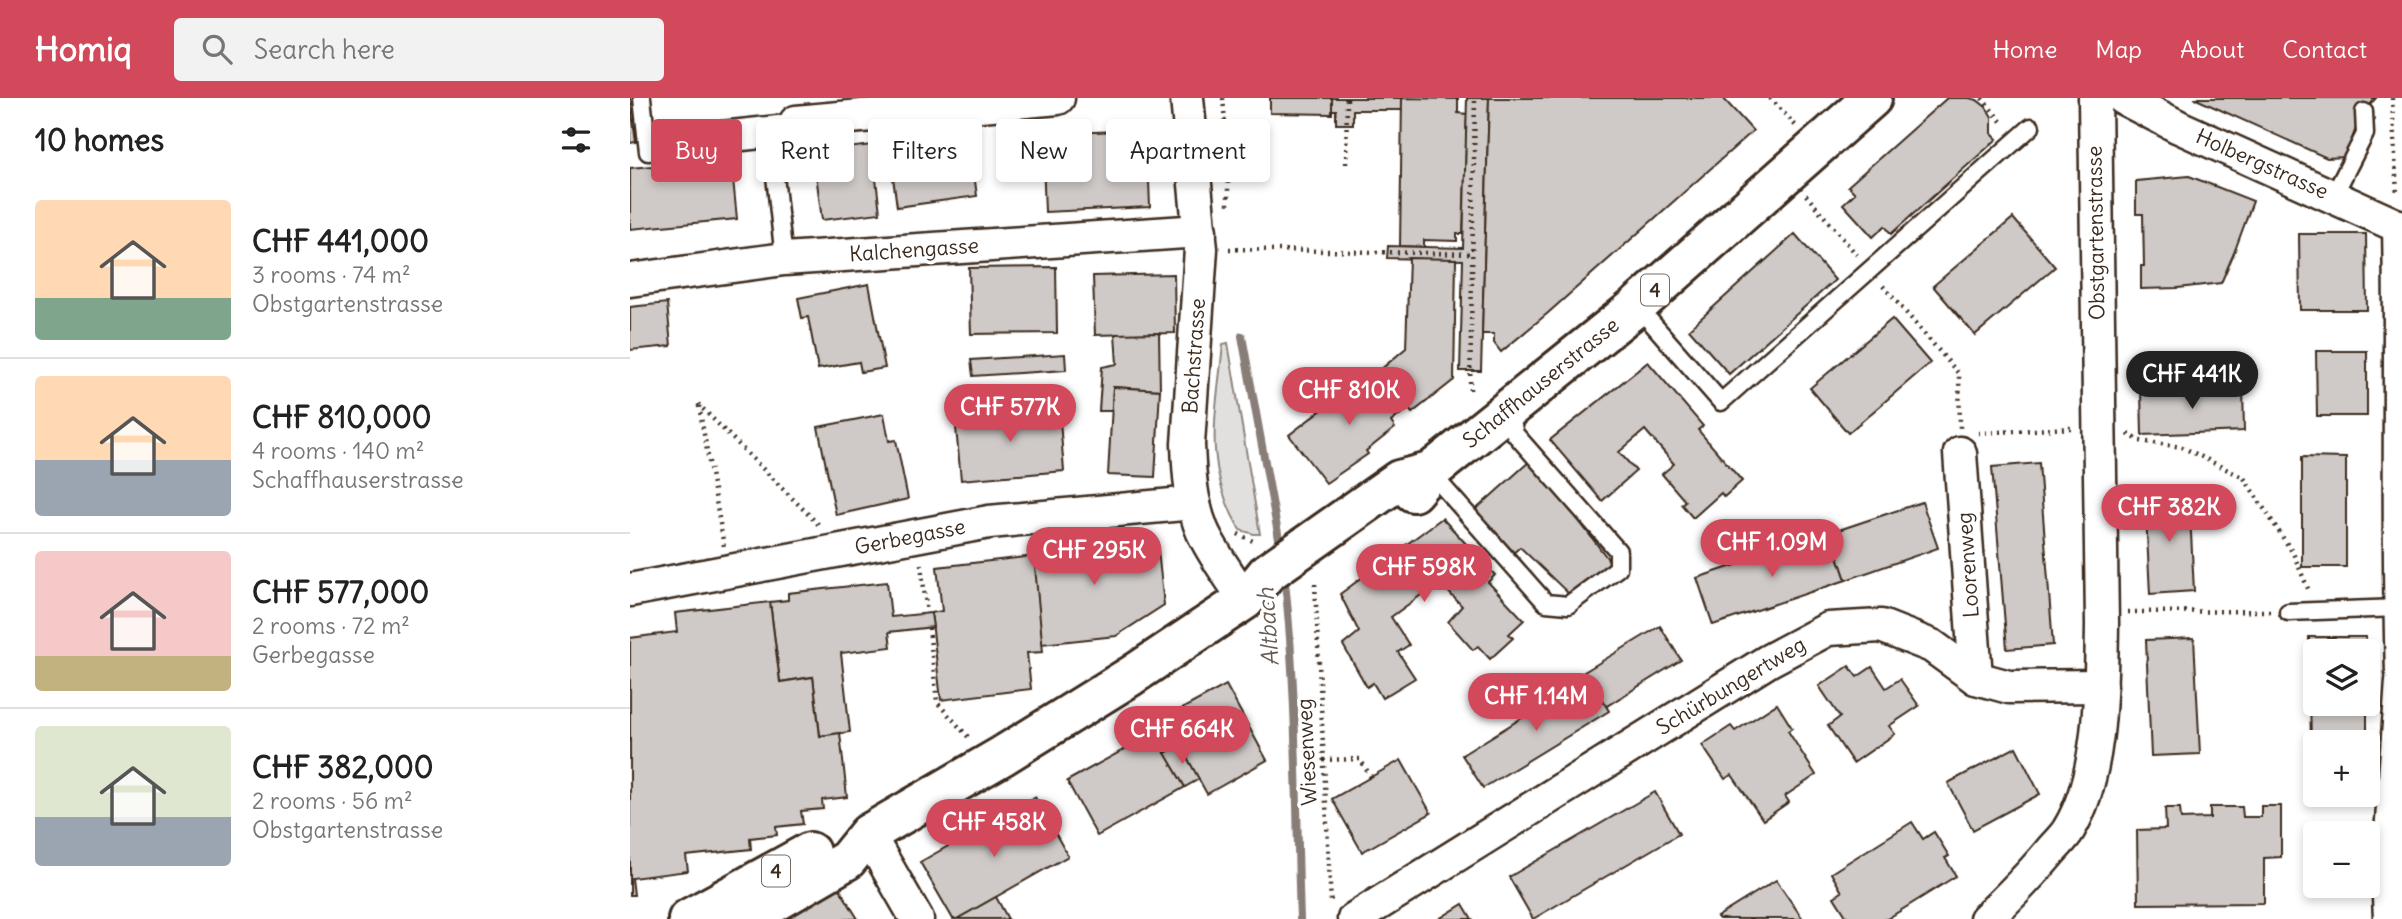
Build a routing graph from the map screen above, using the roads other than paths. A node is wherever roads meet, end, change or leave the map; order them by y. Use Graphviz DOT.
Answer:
graph roads {
  1 [pos="642,98"];
  2 [pos="1058,98"];
  3 [pos="1186,98"];
  4 [pos="1872,98"];
  5 [pos="2095,98"];
  6 [pos="2123,98"];
  7 [pos="2364,111"];
  8 [pos="854,123"];
  9 [pos="2031,127"];
  10 [pos="756,135"];
  11 [pos="784,182"];
  12 [pos="2333,195"];
  13 [pos="2401,227"];
  14 [pos="1200,240"];
  15 [pos="784,259"];
  16 [pos="630,280"];
  17 [pos="1637,306"];
  18 [pos="1509,410"];
  19 [pos="1960,443"];
  20 [pos="1430,472"];
  21 [pos="1194,503"];
  22 [pos="1280,581"];
  23 [pos="630,590"];
  24 [pos="2400,608"];
  25 [pos="2288,612"];
  26 [pos="2402,673"];
  27 [pos="1976,678"];
  28 [pos="2402,681"];
  29 [pos="2101,686"];
  30 [pos="868,834"];
  31 [pos="1343,912"];
  32 [pos="688,919"];
  33 [pos="746,919"];
  34 [pos="917,919"];
  35 [pos="1986,919"];
  36 [pos="2390,919"];
  1 -- 10 [label="lane"];
  2 -- 8 [label="street"];
  3 -- 14 [label="street, Bachstrasse"];
  4 -- 17 [label="main road, Schaffhauserstrasse / 4"];
  5 -- 29 [label="street, Obstgartenstrasse"];
  6 -- 12 [label="street, Holbergstrasse"];
  7 -- 12 [label="lane"];
  9 -- 17 [label="lane"];
  11 -- 15 [label="lane"];
  12 -- 13 [label="street, Holbergstrasse"];
  13 -- 24 [label="street"];
  14 -- 15 [label="street, Kalchengasse"];
  14 -- 21 [label="street, Bachstrasse"];
  15 -- 16 [label="street, Kalchengasse"];
  17 -- 18 [label="main road, Schaffhauserstrasse / 4"];
  18 -- 20 [label="main road, Schaffhauserstrasse / 4"];
  18 -- 20 [label="lane"];
  19 -- 27 [label="street, Loorenweg"];
  20 -- 22 [label="main road, Schaffhauserstrasse / 4"];
  21 -- 22 [label="street, Bachstrasse"];
  21 -- 23 [label="street, Gerbegasse"];
  22 -- 30 [label="main road, Schaffhauserstrasse / 4"];
  24 -- 25 [label="lane"];
  24 -- 26 [label="street"];
  27 -- 29 [label="street, Schürbungertweg"];
  27 -- 31 [label="street, Schürbungertweg"];
  28 -- 36 [label="street"];
  29 -- 35 [label="street, Obstgartenstrasse"];
  30 -- 32 [label="main road, Schaffhauserstrasse / 4"];
  30 -- 33 [label="main road, Schaffhauserstrasse / 4"];
  30 -- 34 [label="street"];
}
